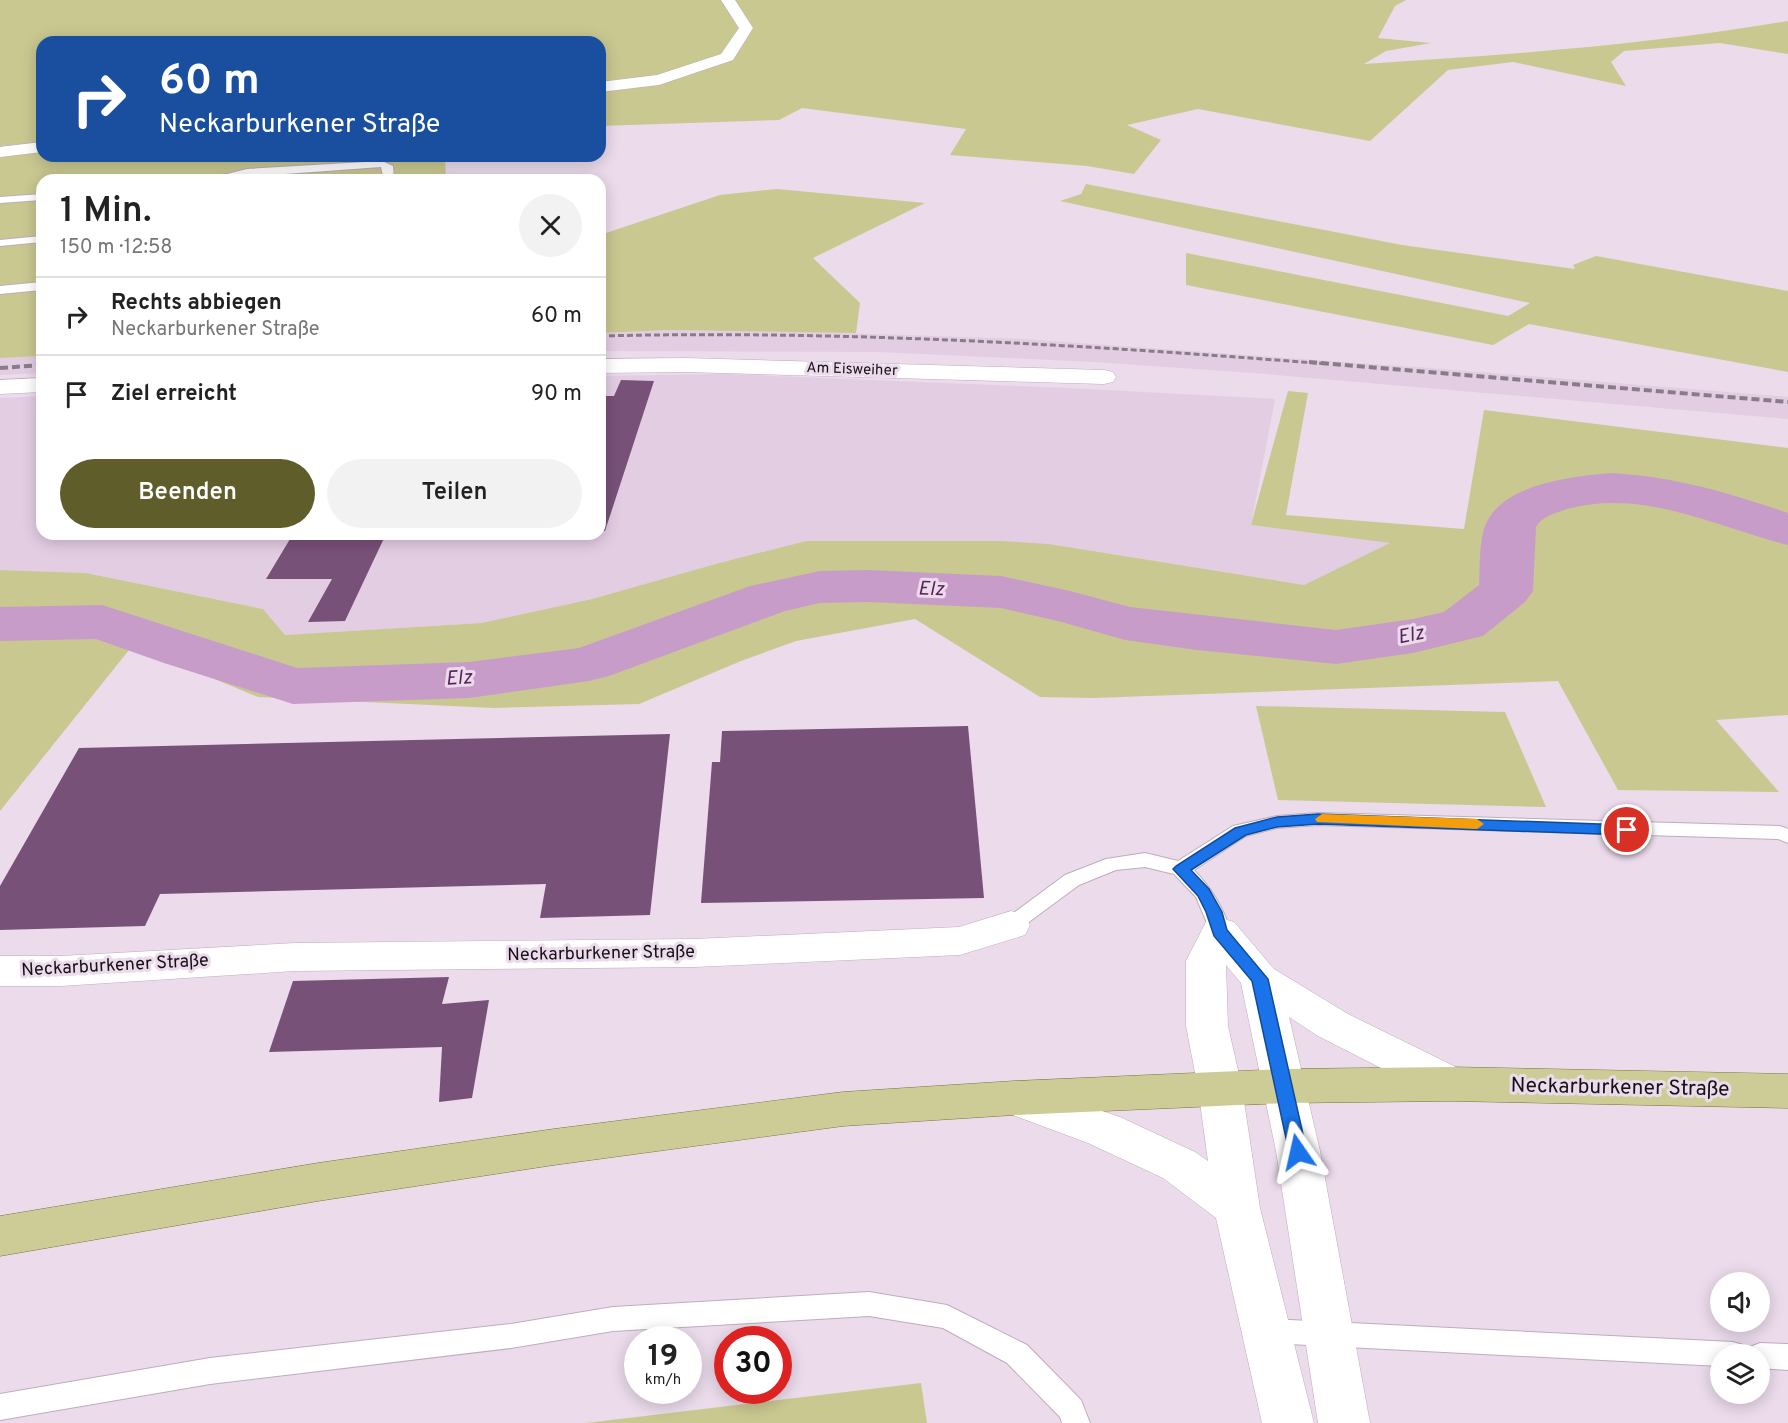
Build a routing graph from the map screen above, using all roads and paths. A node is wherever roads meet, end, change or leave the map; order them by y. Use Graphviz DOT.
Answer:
graph roads {
  1 [pos="728,0"];
  2 [pos="606,86"];
  3 [pos="36,148"];
  4 [pos="0,152"];
  5 [pos="237,174"];
  6 [pos="389,174"];
  7 [pos="36,197"];
  8 [pos="0,200"];
  9 [pos="36,240"];
  10 [pos="0,243"];
  11 [pos="36,287"];
  12 [pos="0,290"];
  13 [pos="606,366"];
  14 [pos="1104,376"];
  15 [pos="36,385"];
  16 [pos="0,387"];
  17 [pos="1788,836"];
  18 [pos="1181,869"];
  19 [pos="1011,925"];
  20 [pos="1220,932"];
  21 [pos="0,971"];
  22 [pos="1260,979"];
  23 [pos="1451,1084"];
  24 [pos="1285,1086"];
  25 [pos="1220,1088"];
  26 [pos="1788,1091"];
  27 [pos="1014,1098"];
  28 [pos="1237,1208"];
  29 [pos="0,1236"];
  30 [pos="1267,1330"];
  31 [pos="1329,1334"];
  32 [pos="1710,1353"];
  33 [pos="1770,1356"];
  34 [pos="1788,1357"];
  35 [pos="0,1407"];
  36 [pos="1076,1423"];
  37 [pos="1288,1423"];
  38 [pos="1344,1423"];
  1 -- 2 [label="street"];
  3 -- 4 [label="street"];
  5 -- 6 [label="lane"];
  7 -- 8 [label="lane"];
  9 -- 10 [label="lane"];
  11 -- 12 [label="lane"];
  13 -- 14 [label="street, Am Eisweiher"];
  15 -- 16 [label="street"];
  17 -- 18 [label="lane"];
  18 -- 19 [label="lane, Neckarburkener Straße"];
  18 -- 20 [label="lane, Neckarburkener Straße"];
  19 -- 21 [label="street, Neckarburkener Straße"];
  20 -- 22 [label="street, Neckarburkener Straße"];
  20 -- 25 [label="street"];
  22 -- 23 [label="street, Neckarburkener Straße"];
  22 -- 24 [label="street, Neckarburkener Straße"];
  23 -- 24 [label="main road, Neckarburkener Straße"];
  23 -- 26 [label="main road, Neckarburkener Straße"];
  24 -- 25 [label="main road, Neckarburkener Straße"];
  24 -- 31 [label="street, Neckarburkener Straße"];
  25 -- 27 [label="main road, Neckarburkener Straße"];
  25 -- 28 [label="street"];
  27 -- 28 [label="street, Neckarburkener Straße"];
  27 -- 29 [label="main road, Neckarburkener Straße"];
  28 -- 30 [label="street"];
  30 -- 31 [label="lane"];
  30 -- 37 [label="street"];
  31 -- 32 [label="lane"];
  31 -- 38 [label="street, Neckarburkener Straße"];
  33 -- 34 [label="lane"];
  35 -- 36 [label="lane"];
}
